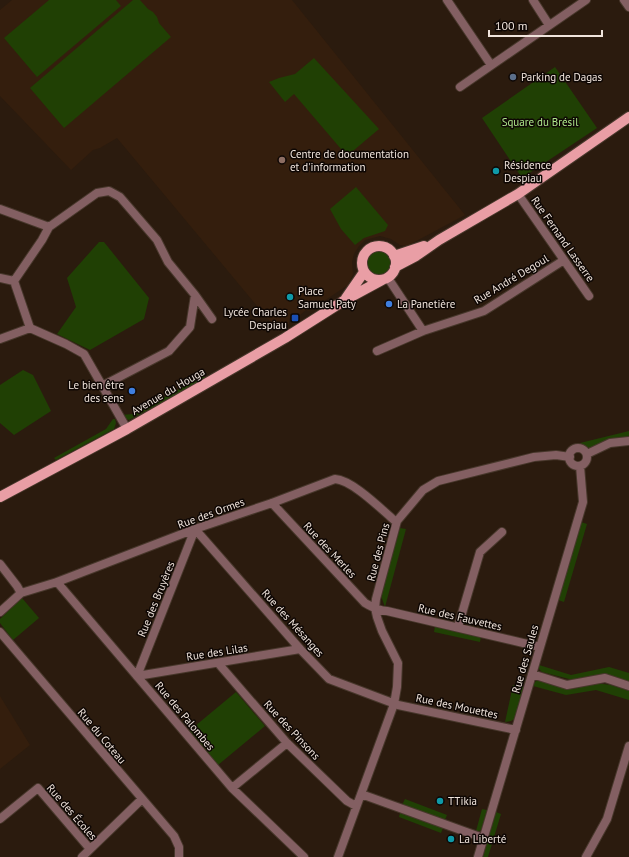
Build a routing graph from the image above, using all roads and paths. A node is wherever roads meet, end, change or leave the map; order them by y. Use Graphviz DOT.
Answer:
graph roads {
  1 [pos="447,0"];
  2 [pos="533,0"];
  3 [pos="586,0"];
  4 [pos="549,25"];
  5 [pos="491,65"];
  6 [pos="460,87"];
  7 [pos="629,117"];
  8 [pos="518,194"];
  9 [pos="0,209"];
  10 [pos="49,227"];
  11 [pos="438,240"];
  12 [pos="394,256"];
  13 [pos="564,260"];
  14 [pos="395,267"];
  15 [pos="364,272"];
  16 [pos="0,278"];
  17 [pos="385,279"];
  18 [pos="14,281"];
  19 [pos="196,295"];
  20 [pos="589,296"];
  21 [pos="345,300"];
  22 [pos="212,319"];
  23 [pos="30,328"];
  24 [pos="423,331"];
  25 [pos="0,339"];
  26 [pos="377,351"];
  27 [pos="102,386"];
  28 [pos="127,429"];
  29 [pos="629,441"];
  30 [pos="587,454"];
  31 [pos="570,457"];
  32 [pos="580,466"];
  33 [pos="0,497"];
  34 [pos="272,503"];
  35 [pos="397,522"];
  36 [pos="195,529"];
  37 [pos="502,532"];
  38 [pos="0,564"];
  39 [pos="58,582"];
  40 [pos="21,593"];
  41 [pos="375,608"];
  42 [pos="0,612"];
  43 [pos="458,627"];
  44 [pos="0,632"];
  45 [pos="540,647"];
  46 [pos="300,649"];
  47 [pos="218,663"];
  48 [pos="532,674"];
  49 [pos="136,676"];
  50 [pos="629,686"];
  51 [pos="394,704"];
  52 [pos="516,730"];
  53 [pos="287,743"];
  54 [pos="629,746"];
  55 [pos="232,788"];
  56 [pos="361,794"];
  57 [pos="142,799"];
  58 [pos="356,806"];
  59 [pos="0,819"];
  60 [pos="483,838"];
  61 [pos="90,849"];
  62 [pos="82,857"];
  63 [pos="179,857"];
  64 [pos="304,857"];
  65 [pos="338,857"];
  66 [pos="478,857"];
  67 [pos="586,857"];
  1 -- 5 [label="street"];
  2 -- 4 [label="street"];
  3 -- 4 [label="street"];
  4 -- 5 [label="street"];
  5 -- 6 [label="street"];
  7 -- 8 [label="main road"];
  8 -- 11 [label="main road"];
  8 -- 13 [label="street, Rue Fernand Lasserre"];
  9 -- 10 [label="street"];
  10 -- 18 [label="street"];
  10 -- 19 [label="street"];
  11 -- 12 [label="main road"];
  11 -- 14 [label="main road"];
  12 -- 14 [label="main road"];
  12 -- 15 [label="main road"];
  13 -- 20 [label="street, Rue Fernand Lasserre"];
  13 -- 24 [label="street, Rue André Degoul"];
  14 -- 17 [label="main road"];
  15 -- 17 [label="main road"];
  15 -- 21 [label="main road, Avenue du Houga"];
  16 -- 18 [label="street"];
  17 -- 21 [label="main road, Avenue du Houga"];
  17 -- 24 [label="street"];
  18 -- 23 [label="street"];
  19 -- 22 [label="street"];
  19 -- 27 [label="street"];
  21 -- 28 [label="main road, Avenue du Houga"];
  23 -- 25 [label="street"];
  23 -- 27 [label="street"];
  24 -- 26 [label="street, Rue André Degoul"];
  27 -- 28 [label="street"];
  28 -- 33 [label="main road, Avenue du Houga"];
  29 -- 30 [label="street"];
  30 -- 31 [label="street"];
  30 -- 32 [label="street"];
  31 -- 32 [label="street"];
  31 -- 35 [label="street, Rue des Pins"];
  32 -- 45 [label="street, Rue des Saules"];
  34 -- 35 [label="street, Rue des Ormes"];
  34 -- 36 [label="street, Rue des Ormes"];
  34 -- 41 [label="street, Rue des Merles"];
  35 -- 41 [label="street, Rue des Pins"];
  36 -- 39 [label="street, Rue des Ormes"];
  36 -- 46 [label="street, Rue des Mésanges"];
  36 -- 49 [label="street, Rue des Bruyères"];
  37 -- 43 [label="street"];
  38 -- 40 [label="street"];
  39 -- 40 [label="street, Rue des Ormes"];
  39 -- 49 [label="street, Rue des Palombes"];
  40 -- 42 [label="street"];
  41 -- 43 [label="street, Rue des Fauvettes"];
  41 -- 51 [label="street, Rue des Pins"];
  43 -- 45 [label="street, Rue des Fauvettes"];
  44 -- 57 [label="street, Rue du Coteau"];
  45 -- 48 [label="street, Rue des Saules"];
  46 -- 47 [label="street, Rue des Lilas"];
  46 -- 51 [label="street, Rue des Mésanges"];
  47 -- 49 [label="street, Rue des Lilas"];
  47 -- 53 [label="street, Rue des Pinsons"];
  48 -- 50 [label="street"];
  48 -- 52 [label="street, Rue des Saules"];
  49 -- 55 [label="street, Rue des Palombes"];
  51 -- 52 [label="street, Rue des Mouettes"];
  51 -- 56 [label="street, Rue des Pins"];
  52 -- 60 [label="street, Rue des Saules"];
  53 -- 55 [label="street"];
  53 -- 58 [label="street, Rue des Pinsons"];
  54 -- 67 [label="street"];
  55 -- 64 [label="street, Rue des Palombes"];
  56 -- 58 [label="street, Rue des Pins"];
  56 -- 60 [label="street"];
  57 -- 61 [label="street"];
  57 -- 63 [label="street, Rue du Coteau"];
  58 -- 65 [label="street, Rue des Pins"];
  59 -- 61 [label="street, Rue des Écoles"];
  60 -- 66 [label="street, Rue des Saules"];
  61 -- 62 [label="street"];
}
